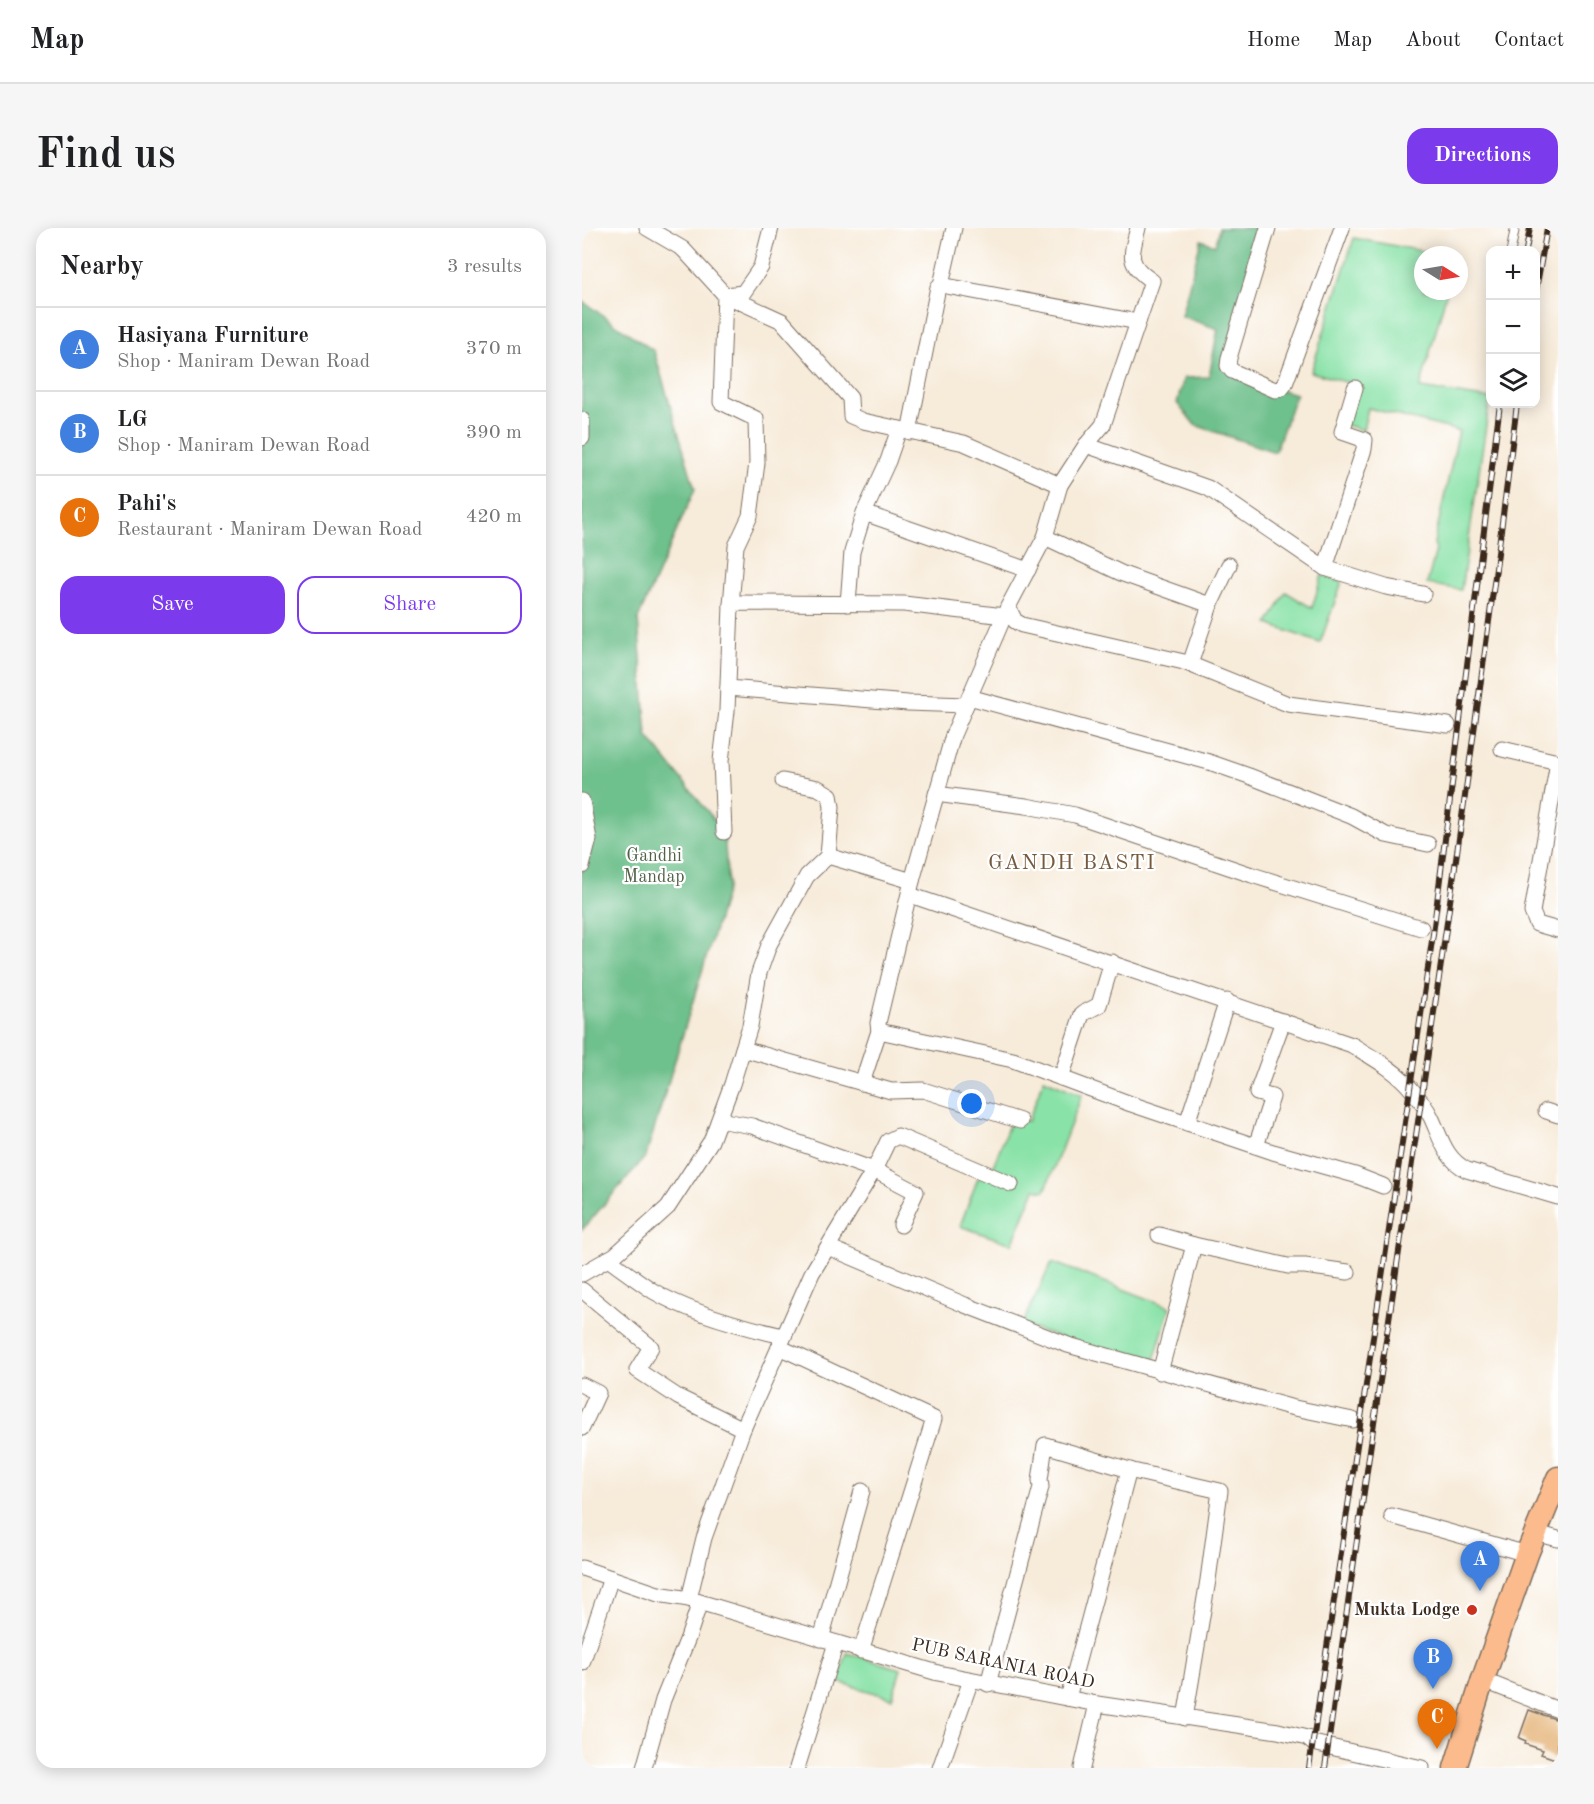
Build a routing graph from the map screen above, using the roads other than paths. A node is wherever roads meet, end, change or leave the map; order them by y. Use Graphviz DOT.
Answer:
graph roads {
  1 [pos="646,228"];
  2 [pos="771,228"];
  3 [pos="954,228"];
  4 [pos="1138,228"];
  5 [pos="1268,228"];
  6 [pos="1342,228"];
  7 [pos="1515,228"];
  8 [pos="1512,246"];
  9 [pos="941,285"];
  10 [pos="725,295"];
  11 [pos="1138,322"];
  12 [pos="1355,388"];
  13 [pos="582,420"];
  14 [pos="904,430"];
  15 [pos="582,438"];
  16 [pos="1086,445"];
  17 [pos="1060,485"];
  18 [pos="864,513"];
  19 [pos="1045,537"];
  20 [pos="1229,565"];
  21 [pos="1326,568"];
  22 [pos="1028,570"];
  23 [pos="1423,594"];
  24 [pos="848,604"];
  25 [pos="731,605"];
  26 [pos="1210,605"];
  27 [pos="1006,611"];
  28 [pos="1190,664"];
  29 [pos="728,688"];
  30 [pos="967,701"];
  31 [pos="1448,725"];
  32 [pos="1502,749"];
  33 [pos="1558,762"];
  34 [pos="783,781"];
  35 [pos="936,794"];
  36 [pos="582,801"];
  37 [pos="724,832"];
  38 [pos="1428,844"];
  39 [pos="828,856"];
  40 [pos="582,866"];
  41 [pos="911,888"];
  42 [pos="1420,928"];
  43 [pos="1558,930"];
  44 [pos="1112,962"];
  45 [pos="1227,1001"];
  46 [pos="1283,1021"];
  47 [pos="879,1031"];
  48 [pos="743,1049"];
  49 [pos="1061,1078"];
  50 [pos="862,1083"];
  51 [pos="719,1120"];
  52 [pos="1020,1121"];
  53 [pos="1187,1123"];
  54 [pos="1256,1146"];
  55 [pos="874,1170"];
  56 [pos="1011,1185"];
  57 [pos="1383,1186"];
  58 [pos="1558,1197"];
  59 [pos="901,1225"];
  60 [pos="1159,1235"];
  61 [pos="1194,1245"];
  62 [pos="828,1247"];
  63 [pos="608,1259"];
  64 [pos="1348,1272"];
  65 [pos="582,1274"];
  66 [pos="582,1290"];
  67 [pos="781,1341"];
  68 [pos="1160,1372"];
  69 [pos="582,1385"];
  70 [pos="1353,1420"];
  71 [pos="582,1428"];
  72 [pos="743,1429"];
  73 [pos="1129,1470"];
  74 [pos="1558,1478"];
  75 [pos="862,1491"];
  76 [pos="1558,1513"];
  77 [pos="1392,1516"];
  78 [pos="1542,1541"];
  79 [pos="582,1568"];
  80 [pos="611,1578"];
  81 [pos="694,1601"];
  82 [pos="821,1639"];
  83 [pos="836,1643"];
  84 [pos="861,1651"];
  85 [pos="582,1663"];
  86 [pos="971,1680"];
  87 [pos="988,1684"];
  88 [pos="1495,1685"];
  89 [pos="1068,1698"];
  90 [pos="1097,1704"];
  91 [pos="1558,1710"];
  92 [pos="1185,1718"];
  93 [pos="644,1768"];
  94 [pos="796,1768"];
  95 [pos="940,1768"];
  96 [pos="1082,1768"];
  97 [pos="1422,1768"];
  98 [pos="1455,1768"];
  99 [pos="1469,1768"];
  1 -- 10 [label="street"];
  2 -- 10 [label="street"];
  3 -- 9 [label="street"];
  4 -- 11 [label="street"];
  5 -- 6 [label="street"];
  7 -- 8 [label="lane"];
  9 -- 11 [label="street"];
  9 -- 14 [label="street"];
  10 -- 14 [label="street"];
  10 -- 25 [label="street"];
  11 -- 16 [label="street"];
  12 -- 21 [label="street"];
  13 -- 15 [label="street"];
  14 -- 17 [label="street"];
  14 -- 18 [label="street"];
  16 -- 17 [label="street"];
  16 -- 21 [label="street"];
  17 -- 19 [label="street"];
  18 -- 22 [label="street"];
  18 -- 24 [label="street"];
  19 -- 22 [label="street"];
  19 -- 26 [label="street"];
  20 -- 26 [label="street"];
  21 -- 23 [label="street"];
  22 -- 27 [label="street"];
  24 -- 25 [label="street"];
  24 -- 27 [label="street"];
  25 -- 29 [label="street"];
  26 -- 28 [label="street"];
  27 -- 28 [label="street"];
  27 -- 30 [label="street"];
  28 -- 31 [label="street"];
  29 -- 30 [label="street"];
  29 -- 37 [label="street"];
  30 -- 35 [label="street"];
  30 -- 38 [label="street"];
  32 -- 33 [label="street"];
  33 -- 43 [label="street"];
  34 -- 39 [label="street"];
  35 -- 41 [label="street"];
  35 -- 42 [label="street"];
  36 -- 40 [label="street"];
  39 -- 41 [label="street"];
  39 -- 48 [label="street"];
  41 -- 44 [label="street"];
  41 -- 47 [label="street"];
  44 -- 45 [label="street"];
  44 -- 49 [label="street"];
  45 -- 46 [label="street"];
  45 -- 53 [label="street"];
  46 -- 54 [label="street"];
  46 -- 58 [label="street"];
  47 -- 49 [label="street"];
  47 -- 50 [label="street"];
  48 -- 50 [label="street"];
  48 -- 51 [label="street"];
  49 -- 53 [label="street"];
  50 -- 52 [label="street"];
  51 -- 55 [label="street"];
  51 -- 63 [label="street"];
  53 -- 54 [label="street"];
  54 -- 57 [label="street"];
  55 -- 56 [label="street"];
  55 -- 59 [label="street"];
  55 -- 62 [label="street"];
  60 -- 61 [label="street"];
  61 -- 64 [label="street"];
  61 -- 68 [label="street"];
  62 -- 67 [label="street"];
  62 -- 68 [label="street"];
  63 -- 65 [label="street"];
  63 -- 67 [label="street"];
  66 -- 72 [label="street"];
  67 -- 72 [label="street"];
  67 -- 84 [label="street"];
  68 -- 70 [label="street"];
  69 -- 71 [label="street"];
  72 -- 81 [label="street"];
  73 -- 87 [label="street"];
  73 -- 89 [label="street"];
  73 -- 92 [label="street"];
  74 -- 78 [label="main road"];
  75 -- 82 [label="street"];
  76 -- 78 [label="main road"];
  77 -- 78 [label="street"];
  78 -- 88 [label="main road"];
  78 -- 98 [label="main road"];
  79 -- 80 [label="street, PUB SARANIA ROAD"];
  80 -- 81 [label="street, PUB SARANIA ROAD"];
  80 -- 85 [label="street"];
  81 -- 82 [label="street, PUB SARANIA ROAD"];
  81 -- 93 [label="street"];
  82 -- 83 [label="street, PUB SARANIA ROAD"];
  83 -- 84 [label="street, PUB SARANIA ROAD"];
  83 -- 94 [label="street"];
  84 -- 86 [label="street, PUB SARANIA ROAD"];
  86 -- 87 [label="street, PUB SARANIA ROAD"];
  86 -- 95 [label="street"];
  87 -- 89 [label="street, PUB SARANIA ROAD"];
  88 -- 91 [label="street"];
  88 -- 99 [label="main road"];
  89 -- 90 [label="street, PUB SARANIA ROAD"];
  90 -- 92 [label="street, PUB SARANIA ROAD"];
  90 -- 96 [label="street"];
  92 -- 97 [label="street, PUB SARANIA ROAD"];
}
